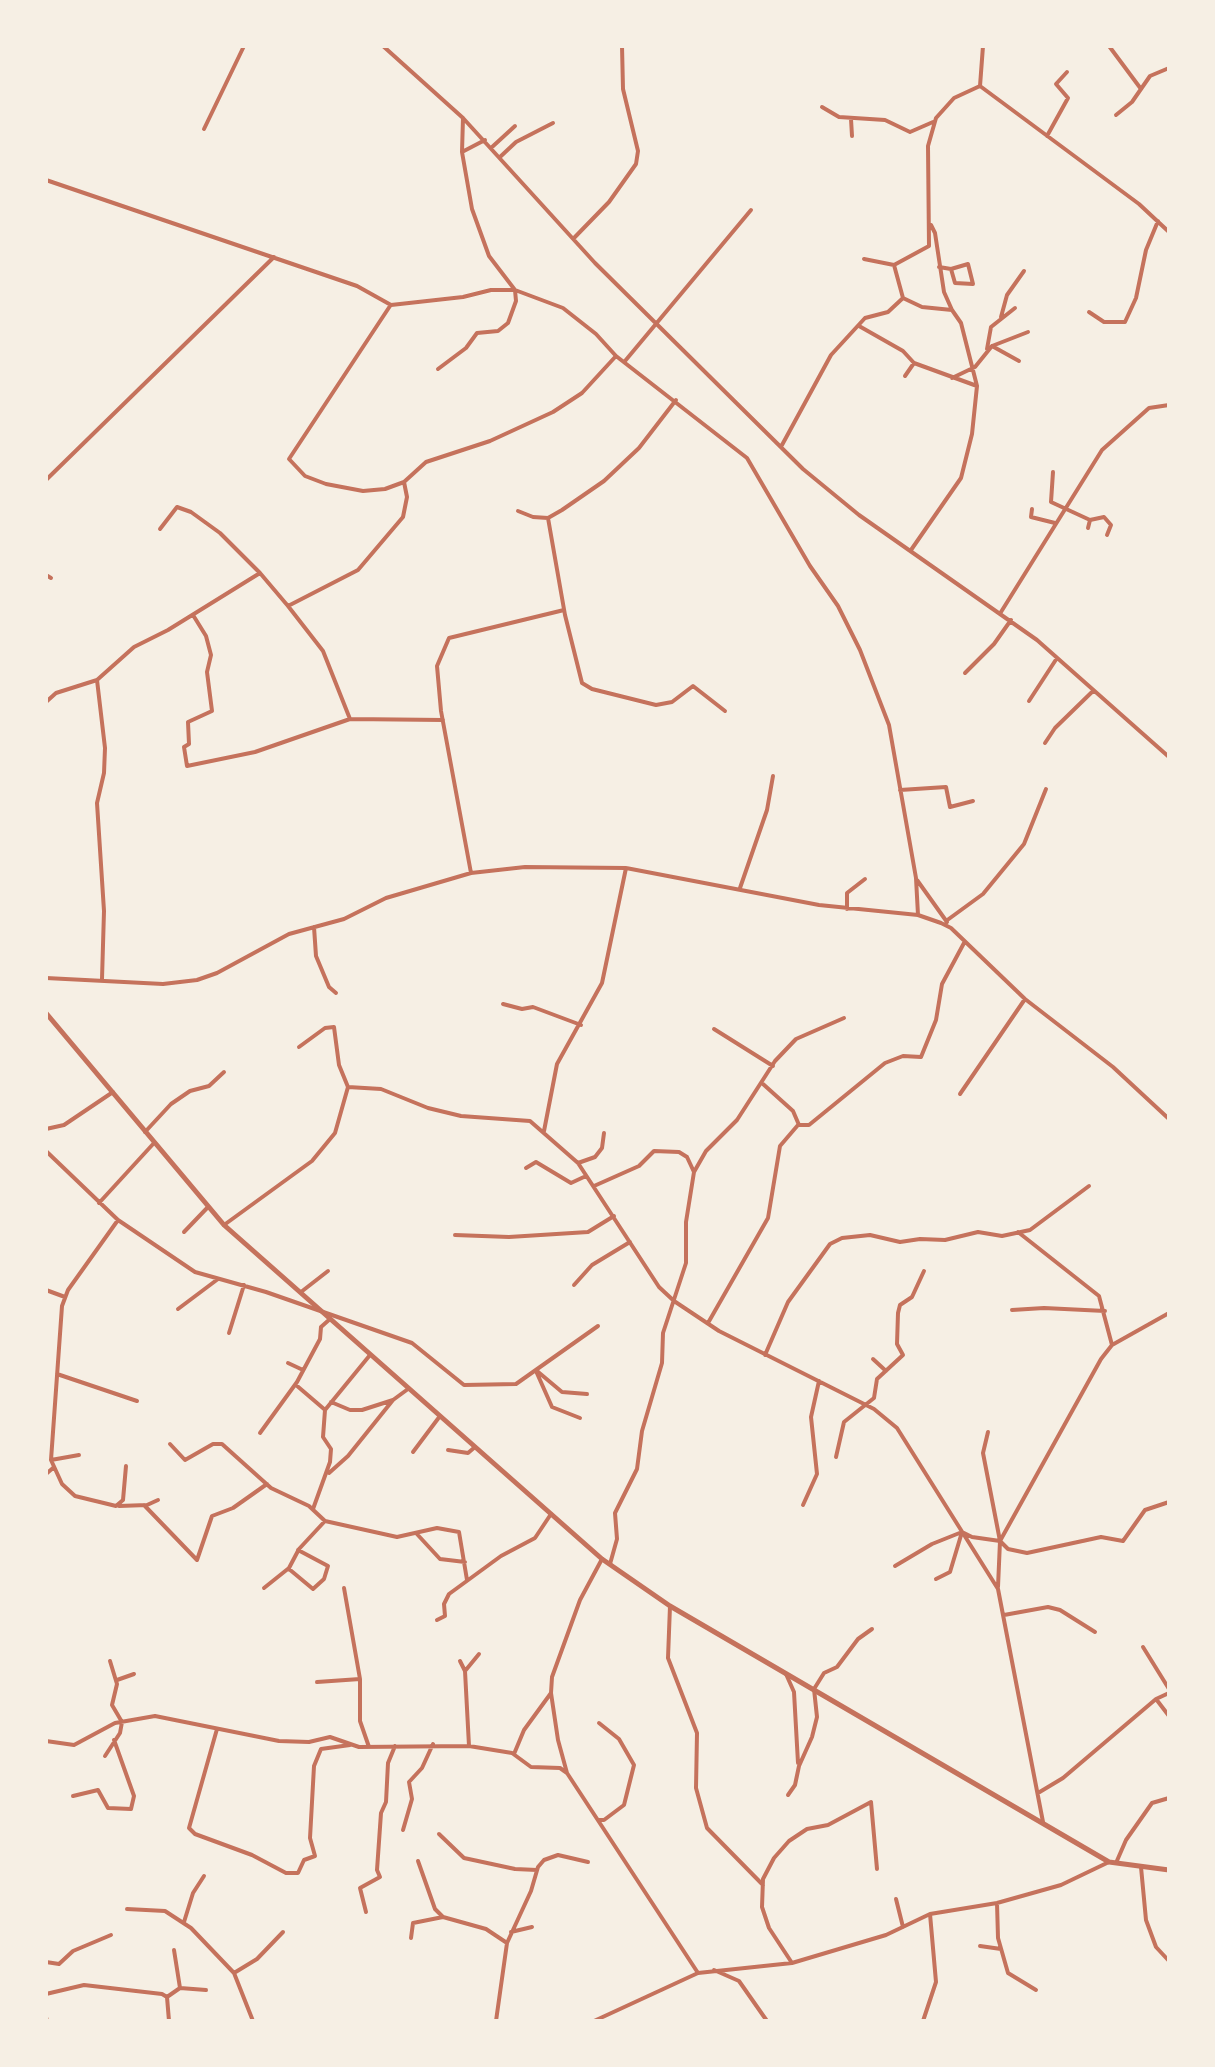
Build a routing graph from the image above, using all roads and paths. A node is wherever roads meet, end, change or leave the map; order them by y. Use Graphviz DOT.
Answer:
graph roads {
  1 [pos="244,46"];
  2 [pos="383,46"];
  3 [pos="622,46"];
  4 [pos="983,46"];
  5 [pos="1109,46"];
  6 [pos="1169,68"];
  7 [pos="1067,72"];
  8 [pos="980,86"];
  9 [pos="1141,90"];
  10 [pos="822,107"];
  11 [pos="1116,115"];
  12 [pos="463,118"];
  13 [pos="851,119"];
  14 [pos="935,121"];
  15 [pos="553,123"];
  16 [pos="515,126"];
  17 [pos="204,129"];
  18 [pos="852,136"];
  19 [pos="1047,136"];
  20 [pos="485,140"];
  21 [pos="491,148"];
  22 [pos="462,152"];
  23 [pos="500,157"];
  24 [pos="46,180"];
  25 [pos="751,210"];
  26 [pos="1158,221"];
  27 [pos="929,222"];
  28 [pos="1169,232"];
  29 [pos="574,238"];
  30 [pos="274,257"];
  31 [pos="864,259"];
  32 [pos="894,265"];
  33 [pos="939,267"];
  34 [pos="951,269"];
  35 [pos="1024,271"];
  36 [pos="515,290"];
  37 [pos="903,298"];
  38 [pos="391,305"];
  39 [pos="1015,308"];
  40 [pos="952,310"];
  41 [pos="1089,312"];
  42 [pos="1001,319"];
  43 [pos="659,323"];
  44 [pos="859,326"];
  45 [pos="1028,332"];
  46 [pos="992,346"];
  47 [pos="987,352"];
  48 [pos="616,356"];
  49 [pos="1019,361"];
  50 [pos="624,362"];
  51 [pos="914,363"];
  52 [pos="975,367"];
  53 [pos="438,369"];
  54 [pos="905,376"];
  55 [pos="952,378"];
  56 [pos="977,386"];
  57 [pos="676,400"];
  58 [pos="1169,405"];
  59 [pos="781,445"];
  60 [pos="1053,472"];
  61 [pos="46,480"];
  62 [pos="404,482"];
  63 [pos="1066,506"];
  64 [pos="1032,509"];
  65 [pos="518,511"];
  66 [pos="548,518"];
  67 [pos="1090,520"];
  68 [pos="1055,523"];
  69 [pos="1088,528"];
  70 [pos="160,529"];
  71 [pos="1107,535"];
  72 [pos="911,550"];
  73 [pos="260,573"];
  74 [pos="288,606"];
  75 [pos="564,610"];
  76 [pos="1001,612"];
  77 [pos="193,615"];
  78 [pos="1011,620"];
  79 [pos="1057,658"];
  80 [pos="965,673"];
  81 [pos="97,680"];
  82 [pos="1093,691"];
  83 [pos="1029,701"];
  84 [pos="46,702"];
  85 [pos="725,711"];
  86 [pos="350,719"];
  87 [pos="443,720"];
  88 [pos="1045,743"];
  89 [pos="1169,757"];
  90 [pos="773,776"];
  91 [pos="1046,789"];
  92 [pos="900,790"];
  93 [pos="973,801"];
  94 [pos="626,868"];
  95 [pos="471,873"];
  96 [pos="916,878"];
  97 [pos="865,879"];
  98 [pos="740,888"];
  99 [pos="847,909"];
  100 [pos="918,915"];
  101 [pos="946,921"];
  102 [pos="314,927"];
  103 [pos="951,928"];
  104 [pos="964,943"];
  105 [pos="46,978"];
  106 [pos="102,979"];
  107 [pos="336,993"];
  108 [pos="1025,999"];
  109 [pos="503,1004"];
  110 [pos="46,1013"];
  111 [pos="844,1018"];
  112 [pos="581,1025"];
  113 [pos="714,1029"];
  114 [pos="299,1047"];
  115 [pos="773,1066"];
  116 [pos="224,1072"];
  117 [pos="763,1084"];
  118 [pos="348,1087"];
  119 [pos="113,1092"];
  120 [pos="960,1094"];
  121 [pos="1169,1119"];
  122 [pos="799,1125"];
  123 [pos="46,1129"];
  124 [pos="544,1131"];
  125 [pos="145,1132"];
  126 [pos="604,1133"];
  127 [pos="154,1143"];
  128 [pos="46,1151"];
  129 [pos="49,1158"];
  130 [pos="578,1163"];
  131 [pos="526,1168"];
  132 [pos="694,1172"];
  133 [pos="587,1176"];
  134 [pos="594,1186"];
  135 [pos="1089,1186"];
  136 [pos="99,1203"];
  137 [pos="208,1207"];
  138 [pos="614,1216"];
  139 [pos="118,1220"];
  140 [pos="224,1225"];
  141 [pos="184,1232"];
  142 [pos="1017,1232"];
  143 [pos="455,1235"];
  144 [pos="630,1242"];
  145 [pos="328,1271"];
  146 [pos="924,1271"];
  147 [pos="218,1279"];
  148 [pos="244,1285"];
  149 [pos="574,1285"];
  150 [pos="46,1290"];
  151 [pos="301,1292"];
  152 [pos="65,1297"];
  153 [pos="674,1301"];
  154 [pos="178,1309"];
  155 [pos="1012,1310"];
  156 [pos="1105,1311"];
  157 [pos="1169,1313"];
  158 [pos="332,1318"];
  159 [pos="708,1323"];
  160 [pos="598,1326"];
  161 [pos="229,1333"];
  162 [pos="1112,1345"];
  163 [pos="370,1355"];
  164 [pos="765,1355"];
  165 [pos="873,1359"];
  166 [pos="288,1363"];
  167 [pos="303,1370"];
  168 [pos="535,1370"];
  169 [pos="886,1371"];
  170 [pos="57,1374"];
  171 [pos="819,1381"];
  172 [pos="296,1385"];
  173 [pos="408,1389"];
  174 [pos="587,1394"];
  175 [pos="393,1400"];
  176 [pos="137,1401"];
  177 [pos="331,1402"];
  178 [pos="866,1405"];
  179 [pos="325,1410"];
  180 [pos="440,1416"];
  181 [pos="580,1418"];
  182 [pos="988,1432"];
  183 [pos="260,1433"];
  184 [pos="170,1444"];
  185 [pos="476,1446"];
  186 [pos="448,1450"];
  187 [pos="413,1452"];
  188 [pos="79,1455"];
  189 [pos="836,1457"];
  190 [pos="51,1460"];
  191 [pos="126,1466"];
  192 [pos="53,1468"];
  193 [pos="46,1474"];
  194 [pos="327,1474"];
  195 [pos="267,1484"];
  196 [pos="158,1500"];
  197 [pos="1169,1502"];
  198 [pos="144,1505"];
  199 [pos="803,1505"];
  200 [pos="116,1506"];
  201 [pos="313,1509"];
  202 [pos="551,1514"];
  203 [pos="325,1521"];
  204 [pos="962,1532"];
  205 [pos="416,1533"];
  206 [pos="1000,1541"];
  207 [pos="298,1550"];
  208 [pos="602,1559"];
  209 [pos="465,1562"];
  210 [pos="610,1564"];
  211 [pos="895,1566"];
  212 [pos="289,1568"];
  213 [pos="936,1579"];
  214 [pos="467,1580"];
  215 [pos="264,1588"];
  216 [pos="344,1588"];
  217 [pos="998,1589"];
  218 [pos="670,1606"];
  219 [pos="1004,1615"];
  220 [pos="437,1620"];
  221 [pos="872,1629"];
  222 [pos="1095,1632"];
  223 [pos="1143,1647"];
  224 [pos="479,1654"];
  225 [pos="110,1661"];
  226 [pos="460,1661"];
  227 [pos="465,1671"];
  228 [pos="785,1672"];
  229 [pos="134,1674"];
  230 [pos="360,1679"];
  231 [pos="117,1680"];
  232 [pos="317,1682"];
  233 [pos="814,1689"];
  234 [pos="1169,1691"];
  235 [pos="551,1693"];
  236 [pos="1156,1699"];
  237 [pos="1169,1716"];
  238 [pos="122,1722"];
  239 [pos="599,1723"];
  240 [pos="217,1729"];
  241 [pos="114,1740"];
  242 [pos="46,1741"];
  243 [pos="433,1744"];
  244 [pos="352,1745"];
  245 [pos="395,1746"];
  246 [pos="469,1746"];
  247 [pos="369,1747"];
  248 [pos="514,1754"];
  249 [pos="105,1756"];
  250 [pos="799,1766"];
  251 [pos="567,1773"];
  252 [pos="1038,1793"];
  253 [pos="788,1795"];
  254 [pos="73,1796"];
  255 [pos="1169,1798"];
  256 [pos="598,1820"];
  257 [pos="1043,1825"];
  258 [pos="403,1830"];
  259 [pos="439,1834"];
  260 [pos="418,1861"];
  261 [pos="588,1862"];
  262 [pos="1112,1863"];
  263 [pos="1141,1867"];
  264 [pos="877,1869"];
  265 [pos="537,1870"];
  266 [pos="1169,1870"];
  267 [pos="204,1876"];
  268 [pos="763,1885"];
  269 [pos="896,1899"];
  270 [pos="997,1903"];
  271 [pos="127,1909"];
  272 [pos="366,1912"];
  273 [pos="930,1914"];
  274 [pos="443,1917"];
  275 [pos="184,1922"];
  276 [pos="532,1927"];
  277 [pos="903,1927"];
  278 [pos="283,1932"];
  279 [pos="511,1932"];
  280 [pos="111,1935"];
  281 [pos="411,1938"];
  282 [pos="507,1943"];
  283 [pos="980,1946"];
  284 [pos="1001,1949"];
  285 [pos="174,1950"];
  286 [pos="1169,1961"];
  287 [pos="46,1962"];
  288 [pos="792,1963"];
  289 [pos="711,1969"];
  290 [pos="234,1973"];
  291 [pos="698,1973"];
  292 [pos="180,1988"];
  293 [pos="206,1990"];
  294 [pos="1036,1990"];
  295 [pos="46,1994"];
  296 [pos="167,1997"];
  297 [pos="169,2021"];
  298 [pos="253,2021"];
  299 [pos="496,2021"];
  300 [pos="594,2021"];
  301 [pos="767,2021"];
  302 [pos="923,2021"];
  1 -- 17 [label="street"];
  2 -- 12 [label="street"];
  3 -- 29 [label="street"];
  4 -- 8 [label="street"];
  5 -- 9 [label="street"];
  6 -- 9 [label="street"];
  7 -- 19 [label="street"];
  8 -- 14 [label="street"];
  8 -- 19 [label="street"];
  9 -- 11 [label="street"];
  10 -- 13 [label="street"];
  12 -- 20 [label="street"];
  12 -- 22 [label="street"];
  13 -- 14 [label="street"];
  13 -- 18 [label="street"];
  14 -- 27 [label="street"];
  15 -- 23 [label="street"];
  16 -- 21 [label="street"];
  19 -- 26 [label="street"];
  20 -- 21 [label="street"];
  20 -- 22 [label="street"];
  21 -- 23 [label="street"];
  22 -- 36 [label="street"];
  23 -- 29 [label="street"];
  24 -- 30 [label="street"];
  25 -- 43 [label="street"];
  26 -- 28 [label="street"];
  26 -- 41 [label="street"];
  27 -- 32 [label="street"];
  27 -- 33 [label="street"];
  29 -- 43 [label="street"];
  30 -- 38 [label="street"];
  30 -- 61 [label="street"];
  31 -- 32 [label="street"];
  32 -- 37 [label="street"];
  33 -- 34 [label="street"];
  33 -- 40 [label="street"];
  34 -- 34 [label="street"];
  35 -- 42 [label="street"];
  36 -- 38 [label="street"];
  36 -- 48 [label="street"];
  36 -- 53 [label="street"];
  37 -- 40 [label="street"];
  37 -- 44 [label="street"];
  38 -- 62 [label="street"];
  39 -- 42 [label="street"];
  40 -- 52 [label="street"];
  42 -- 47 [label="street"];
  43 -- 50 [label="street"];
  43 -- 59 [label="street"];
  44 -- 51 [label="street"];
  44 -- 59 [label="street"];
  45 -- 46 [label="street"];
  46 -- 47 [label="street"];
  46 -- 49 [label="street"];
  47 -- 52 [label="street"];
  48 -- 50 [label="street"];
  48 -- 62 [label="street"];
  50 -- 57 [label="street"];
  51 -- 54 [label="street"];
  51 -- 55 [label="street"];
  52 -- 55 [label="street"];
  52 -- 56 [label="street"];
  55 -- 56 [label="street"];
  56 -- 72 [label="street"];
  57 -- 66 [label="street"];
  57 -- 92 [label="street"];
  58 -- 63 [label="street"];
  59 -- 72 [label="street"];
  60 -- 63 [label="street"];
  62 -- 74 [label="street"];
  63 -- 67 [label="street"];
  63 -- 68 [label="street"];
  64 -- 68 [label="street"];
  65 -- 66 [label="street"];
  66 -- 75 [label="street"];
  67 -- 69 [label="street"];
  67 -- 71 [label="street"];
  68 -- 76 [label="street"];
  70 -- 73 [label="street"];
  72 -- 76 [label="street"];
  73 -- 74 [label="street"];
  73 -- 77 [label="street"];
  74 -- 86 [label="street"];
  75 -- 85 [label="street"];
  75 -- 87 [label="street"];
  76 -- 78 [label="street"];
  77 -- 81 [label="street"];
  77 -- 86 [label="street"];
  78 -- 79 [label="street"];
  78 -- 80 [label="street"];
  79 -- 82 [label="street"];
  79 -- 83 [label="street"];
  81 -- 84 [label="street"];
  81 -- 106 [label="street"];
  82 -- 88 [label="street"];
  82 -- 89 [label="street"];
  86 -- 87 [label="street"];
  87 -- 95 [label="street"];
  90 -- 98 [label="street"];
  91 -- 101 [label="street"];
  92 -- 93 [label="street"];
  92 -- 96 [label="street"];
  94 -- 95 [label="street"];
  94 -- 98 [label="street"];
  94 -- 112 [label="street"];
  95 -- 102 [label="street"];
  96 -- 100 [label="street"];
  96 -- 101 [label="street"];
  97 -- 99 [label="street"];
  98 -- 99 [label="street"];
  99 -- 100 [label="street"];
  100 -- 103 [label="street"];
  101 -- 103 [label="street"];
  102 -- 106 [label="street"];
  102 -- 107 [label="street"];
  103 -- 104 [label="street"];
  104 -- 108 [label="street"];
  104 -- 122 [label="street"];
  105 -- 106 [label="street"];
  108 -- 120 [label="street"];
  108 -- 121 [label="street"];
  109 -- 112 [label="street"];
  110 -- 119 [label="street"];
  111 -- 115 [label="street"];
  112 -- 124 [label="street"];
  113 -- 115 [label="street"];
  114 -- 118 [label="street"];
  115 -- 117 [label="street"];
  116 -- 125 [label="street"];
  117 -- 122 [label="street"];
  117 -- 132 [label="street"];
  118 -- 124 [label="street"];
  118 -- 140 [label="street"];
  119 -- 123 [label="street"];
  119 -- 125 [label="street"];
  122 -- 159 [label="street"];
  124 -- 130 [label="street"];
  125 -- 127 [label="street"];
  126 -- 130 [label="street"];
  127 -- 136 [label="street"];
  127 -- 137 [label="street"];
  128 -- 129 [label="street"];
  129 -- 136 [label="street"];
  130 -- 133 [label="street"];
  131 -- 133 [label="street"];
  132 -- 134 [label="street"];
  132 -- 153 [label="street"];
  133 -- 134 [label="street"];
  134 -- 138 [label="street"];
  135 -- 142 [label="street"];
  136 -- 139 [label="street"];
  137 -- 140 [label="street"];
  137 -- 141 [label="street"];
  138 -- 143 [label="street"];
  138 -- 144 [label="street"];
  139 -- 147 [label="street"];
  139 -- 152 [label="street"];
  140 -- 151 [label="street"];
  142 -- 156 [label="street"];
  142 -- 164 [label="street"];
  144 -- 149 [label="street"];
  144 -- 153 [label="street"];
  145 -- 151 [label="street"];
  146 -- 169 [label="street"];
  147 -- 148 [label="street"];
  147 -- 154 [label="street"];
  148 -- 158 [label="street"];
  148 -- 161 [label="street"];
  150 -- 152 [label="street"];
  151 -- 158 [label="street"];
  152 -- 170 [label="street"];
  153 -- 159 [label="street"];
  153 -- 210 [label="street"];
  155 -- 156 [label="street"];
  156 -- 162 [label="street"];
  157 -- 162 [label="street"];
  158 -- 163 [label="street"];
  158 -- 167 [label="street"];
  158 -- 168 [label="street"];
  159 -- 164 [label="street"];
  160 -- 168 [label="street"];
  162 -- 206 [label="street"];
  163 -- 173 [label="street"];
  163 -- 177 [label="street"];
  164 -- 171 [label="street"];
  165 -- 169 [label="street"];
  166 -- 167 [label="street"];
  167 -- 172 [label="street"];
  168 -- 174 [label="street"];
  168 -- 181 [label="street"];
  169 -- 178 [label="street"];
  170 -- 176 [label="street"];
  170 -- 190 [label="street"];
  171 -- 178 [label="street"];
  171 -- 199 [label="street"];
  172 -- 179 [label="street"];
  172 -- 183 [label="street"];
  173 -- 175 [label="street"];
  173 -- 180 [label="street"];
  175 -- 177 [label="street"];
  175 -- 194 [label="street"];
  177 -- 179 [label="street"];
  178 -- 189 [label="street"];
  178 -- 204 [label="street"];
  179 -- 194 [label="street"];
  180 -- 185 [label="street"];
  180 -- 187 [label="street"];
  182 -- 206 [label="street"];
  184 -- 195 [label="street"];
  185 -- 186 [label="street"];
  185 -- 202 [label="street"];
  188 -- 190 [label="street"];
  190 -- 192 [label="street"];
  191 -- 200 [label="street"];
  192 -- 193 [label="street"];
  192 -- 200 [label="street"];
  194 -- 201 [label="street"];
  195 -- 198 [label="street"];
  195 -- 201 [label="street"];
  196 -- 198 [label="street"];
  197 -- 206 [label="street"];
  198 -- 200 [label="street"];
  201 -- 203 [label="street"];
  202 -- 208 [label="street"];
  202 -- 214 [label="street"];
  203 -- 205 [label="street"];
  203 -- 207 [label="street"];
  204 -- 206 [label="street"];
  204 -- 211 [label="street"];
  204 -- 213 [label="street"];
  204 -- 217 [label="street"];
  205 -- 209 [label="street"];
  205 -- 209 [label="street"];
  206 -- 217 [label="street"];
  207 -- 212 [label="street"];
  207 -- 212 [label="street"];
  208 -- 210 [label="street"];
  208 -- 235 [label="street"];
  209 -- 214 [label="street"];
  210 -- 218 [label="street"];
  212 -- 215 [label="street"];
  214 -- 220 [label="street"];
  216 -- 230 [label="street"];
  217 -- 219 [label="street"];
  218 -- 228 [label="street"];
  218 -- 268 [label="street"];
  219 -- 222 [label="street"];
  219 -- 252 [label="street"];
  221 -- 233 [label="street"];
  223 -- 234 [label="street"];
  224 -- 227 [label="street"];
  225 -- 231 [label="street"];
  226 -- 227 [label="street"];
  227 -- 246 [label="street"];
  228 -- 233 [label="street"];
  228 -- 250 [label="street"];
  229 -- 231 [label="street"];
  230 -- 232 [label="street"];
  230 -- 247 [label="street"];
  231 -- 238 [label="street"];
  233 -- 250 [label="street"];
  233 -- 257 [label="street"];
  234 -- 236 [label="street"];
  235 -- 248 [label="street"];
  235 -- 251 [label="street"];
  236 -- 237 [label="street"];
  236 -- 252 [label="street"];
  238 -- 240 [label="street"];
  238 -- 241 [label="street"];
  238 -- 242 [label="street"];
  239 -- 256 [label="street"];
  240 -- 244 [label="street"];
  240 -- 244 [label="street"];
  241 -- 249 [label="street"];
  241 -- 254 [label="street"];
  243 -- 245 [label="street"];
  243 -- 246 [label="street"];
  243 -- 258 [label="street"];
  244 -- 247 [label="street"];
  245 -- 247 [label="street"];
  245 -- 272 [label="street"];
  246 -- 248 [label="street"];
  248 -- 251 [label="street"];
  250 -- 253 [label="street"];
  251 -- 256 [label="street"];
  252 -- 257 [label="street"];
  255 -- 262 [label="street"];
  256 -- 291 [label="street"];
  257 -- 262 [label="street"];
  259 -- 265 [label="street"];
  260 -- 274 [label="street"];
  261 -- 265 [label="street"];
  262 -- 263 [label="street"];
  262 -- 270 [label="street"];
  263 -- 266 [label="street"];
  263 -- 286 [label="street"];
  264 -- 268 [label="street"];
  265 -- 279 [label="street"];
  267 -- 275 [label="street"];
  268 -- 288 [label="street"];
  269 -- 277 [label="street"];
  270 -- 273 [label="street"];
  270 -- 284 [label="street"];
  271 -- 275 [label="street"];
  273 -- 277 [label="street"];
  273 -- 302 [label="street"];
  274 -- 281 [label="street"];
  274 -- 282 [label="street"];
  275 -- 290 [label="street"];
  276 -- 279 [label="street"];
  277 -- 288 [label="street"];
  278 -- 290 [label="street"];
  279 -- 282 [label="street"];
  280 -- 287 [label="street"];
  282 -- 299 [label="street"];
  283 -- 284 [label="street"];
  284 -- 294 [label="street"];
  285 -- 292 [label="street"];
  288 -- 289 [label="street"];
  289 -- 291 [label="street"];
  289 -- 301 [label="street"];
  290 -- 298 [label="street"];
  291 -- 300 [label="street"];
  292 -- 293 [label="street"];
  292 -- 296 [label="street"];
  295 -- 296 [label="street"];
  296 -- 297 [label="street"];
}
